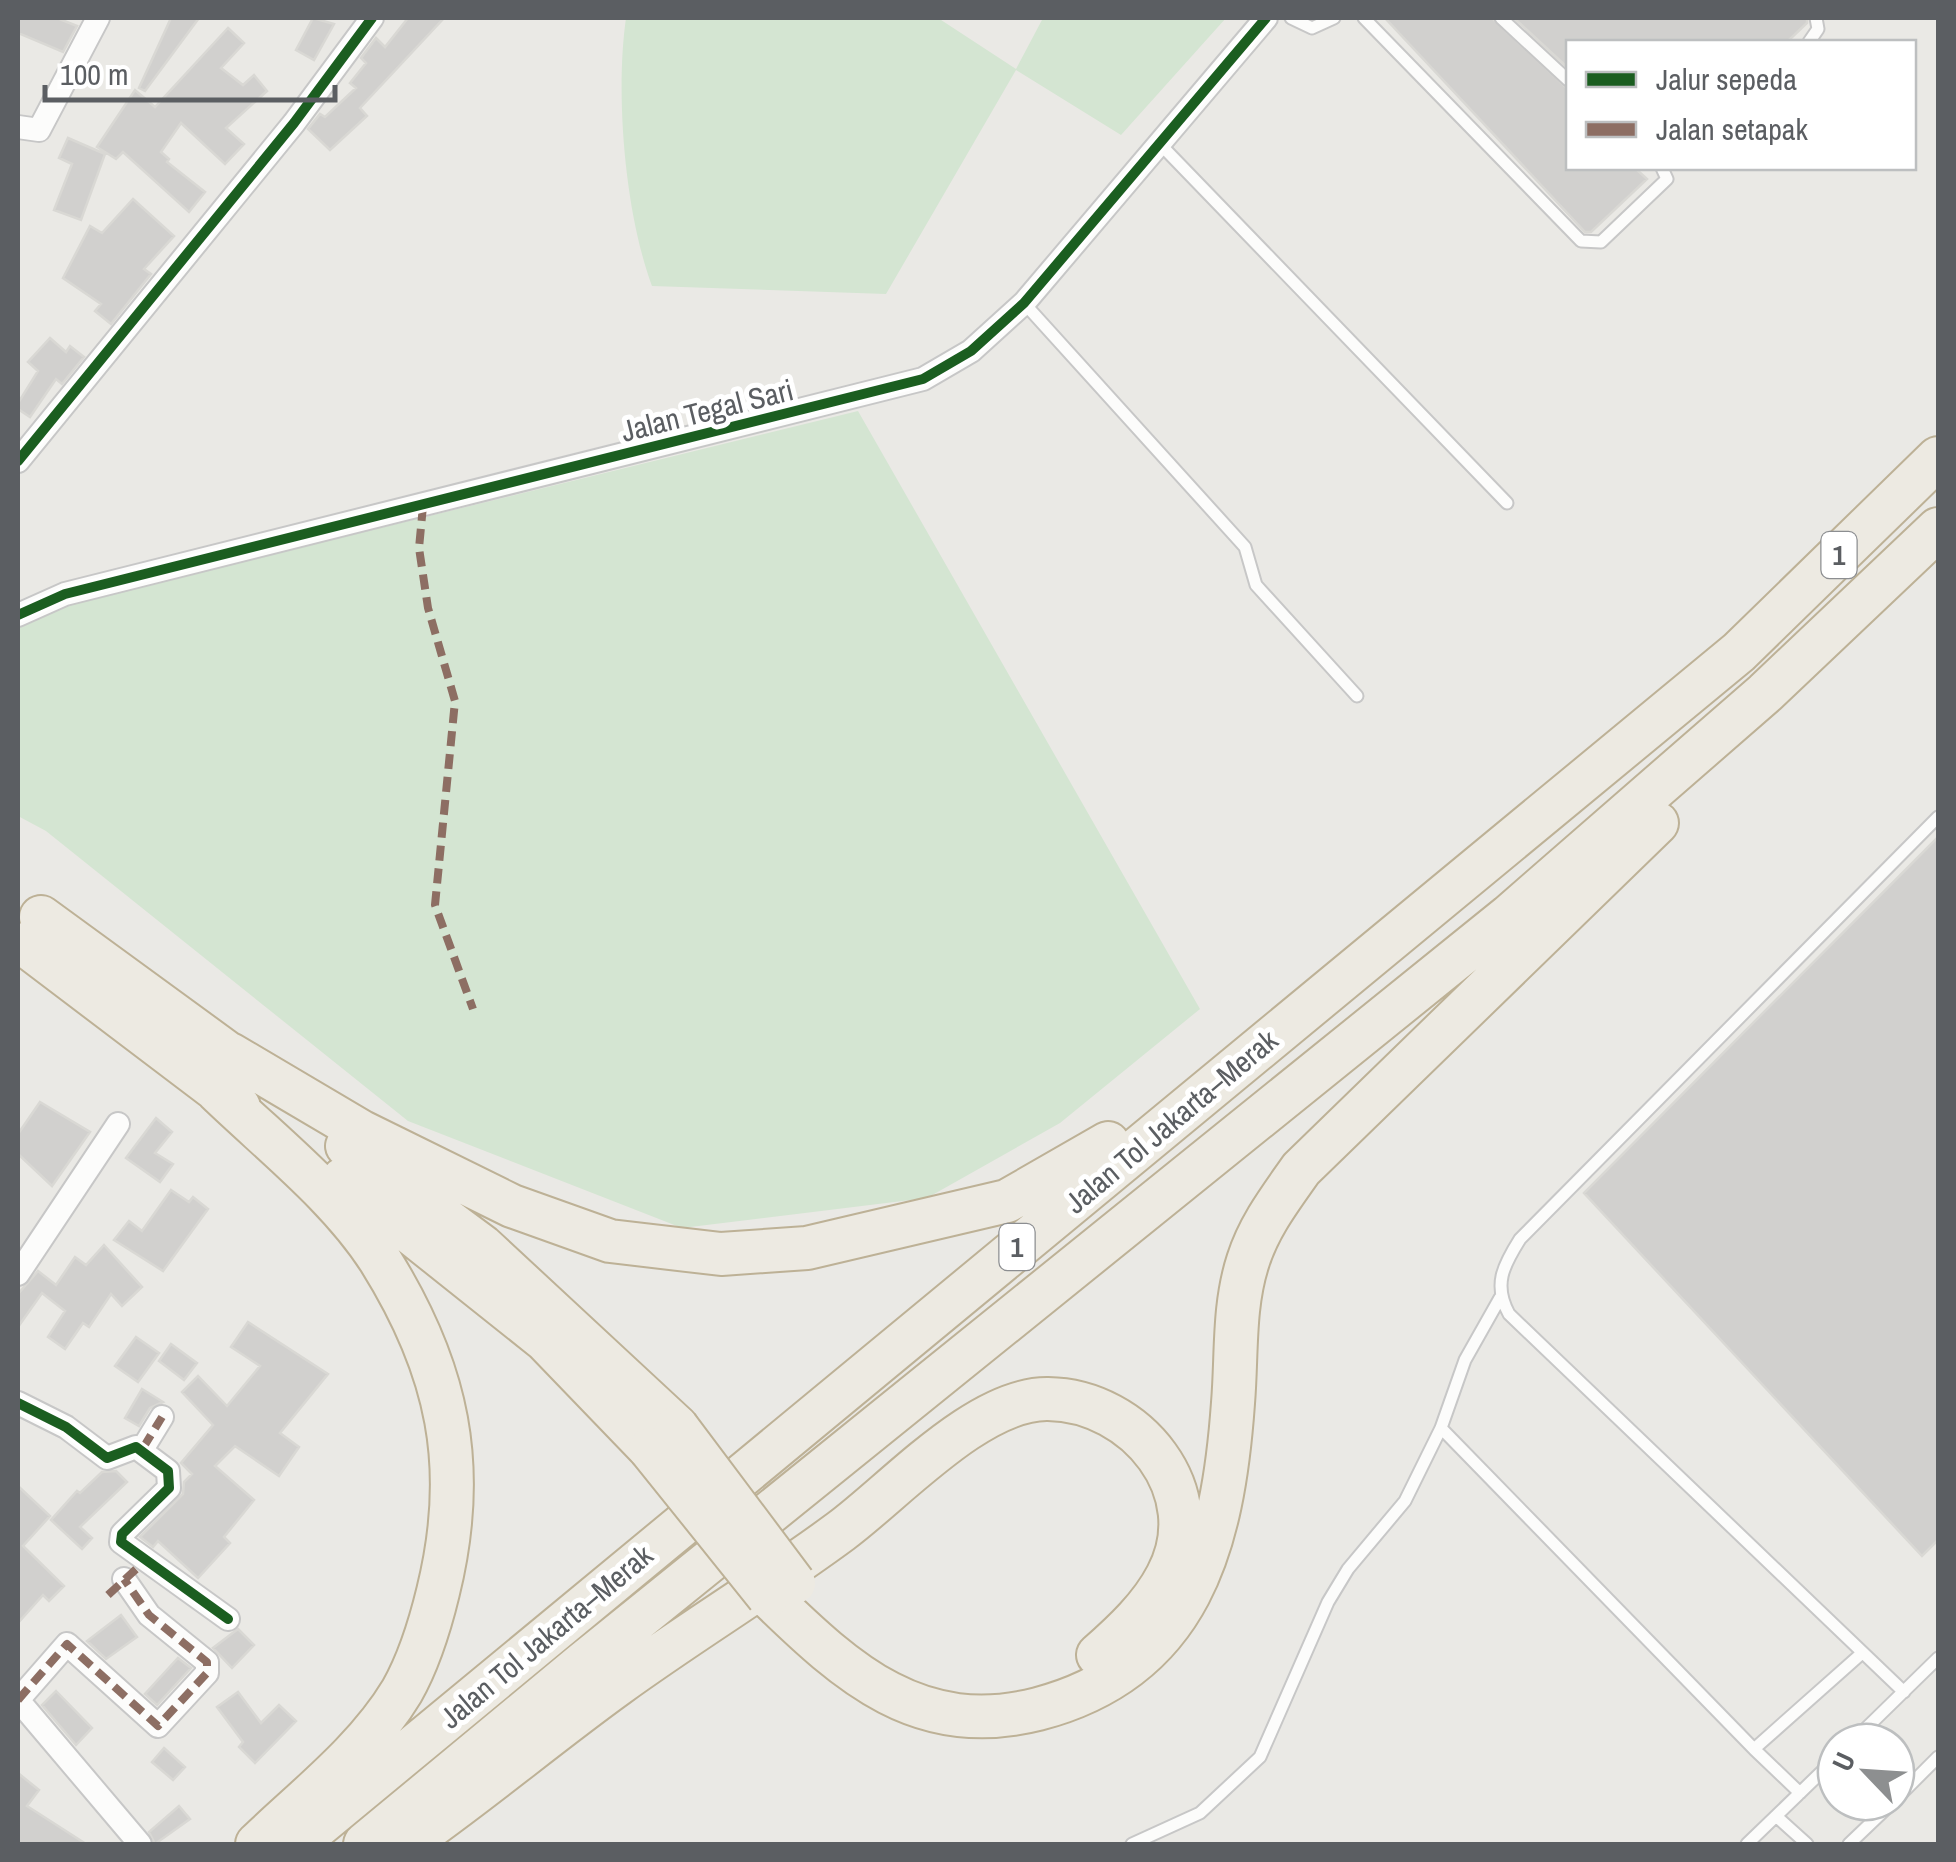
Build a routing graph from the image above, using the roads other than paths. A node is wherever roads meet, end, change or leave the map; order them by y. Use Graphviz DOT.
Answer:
graph roads {
  1 [pos="98,18"];
  2 [pos="372,18"];
  3 [pos="1266,18"];
  4 [pos="1291,18"];
  5 [pos="1334,18"];
  6 [pos="1364,18"];
  7 [pos="1500,18"];
  8 [pos="1566,78"];
  9 [pos="18,127"];
  10 [pos="1161,145"];
  11 [pos="1664,173"];
  12 [pos="1024,303"];
  13 [pos="21,452"];
  14 [pos="1938,458"];
  15 [pos="1507,503"];
  16 [pos="1938,529"];
  17 [pos="18,615"];
  18 [pos="1739,652"];
  19 [pos="1765,693"];
  20 [pos="1357,696"];
  21 [pos="1938,816"];
  22 [pos="33,930"];
  23 [pos="224,1073"];
  24 [pos="118,1124"];
  25 [pos="21,1263"];
  26 [pos="1500,1298"];
  27 [pos="18,1404"];
  28 [pos="162,1417"];
  29 [pos="1440,1428"];
  30 [pos="142,1448"];
  31 [pos="146,1560"];
  32 [pos="781,1590"];
  33 [pos="228,1619"];
  34 [pos="1861,1654"];
  35 [pos="1938,1658"];
  36 [pos="1904,1692"];
  37 [pos="18,1700"];
  38 [pos="1873,1722"];
  39 [pos="1754,1749"];
  40 [pos="1938,1758"];
  41 [pos="1816,1777"];
  42 [pos="1916,1779"];
  43 [pos="1800,1793"];
  44 [pos="1776,1816"];
  45 [pos="1872,1822"];
  46 [pos="140,1844"];
  47 [pos="257,1844"];
  48 [pos="296,1844"];
  49 [pos="365,1844"];
  50 [pos="406,1844"];
  51 [pos="1132,1844"];
  52 [pos="1747,1844"];
  53 [pos="1806,1844"];
  54 [pos="1850,1844"];
  1 -- 9 [label="street"];
  2 -- 13 [label="street"];
  3 -- 10 [label="street, Jalan Tegal Sari"];
  4 -- 5 [label="lane"];
  6 -- 11 [label="lane"];
  7 -- 8 [label="lane"];
  10 -- 12 [label="street, Jalan Tegal Sari"];
  10 -- 15 [label="lane"];
  12 -- 17 [label="street, Jalan Tegal Sari"];
  12 -- 20 [label="lane"];
  14 -- 18 [label="highway, Jalan Tol Jakarta–Merak / 1"];
  16 -- 19 [label="highway, Jalan Tol Jakarta–Merak / 1"];
  18 -- 23 [label="highway"];
  18 -- 48 [label="highway, Jalan Tol Jakarta–Merak / 1"];
  19 -- 32 [label="highway"];
  19 -- 49 [label="highway, Jalan Tol Jakarta–Merak / 1"];
  21 -- 26 [label="lane"];
  22 -- 23 [label="highway"];
  23 -- 32 [label="highway, bridge"];
  23 -- 47 [label="highway"];
  24 -- 25 [label="street"];
  26 -- 29 [label="lane"];
  26 -- 34 [label="lane"];
  27 -- 30 [label="street"];
  28 -- 30 [label="street"];
  29 -- 39 [label="lane"];
  29 -- 51 [label="lane"];
  30 -- 31 [label="street"];
  31 -- 33 [label="street"];
  31 -- 37 [label="street"];
  32 -- 50 [label="highway"];
  34 -- 36 [label="lane"];
  34 -- 39 [label="lane"];
  35 -- 36 [label="lane"];
  36 -- 38 [label="lane"];
  37 -- 46 [label="street"];
  39 -- 43 [label="lane"];
  40 -- 42 [label="lane"];
  41 -- 43 [label="lane"];
  43 -- 44 [label="lane"];
  44 -- 52 [label="lane"];
  44 -- 53 [label="lane"];
  45 -- 54 [label="lane"];
}
